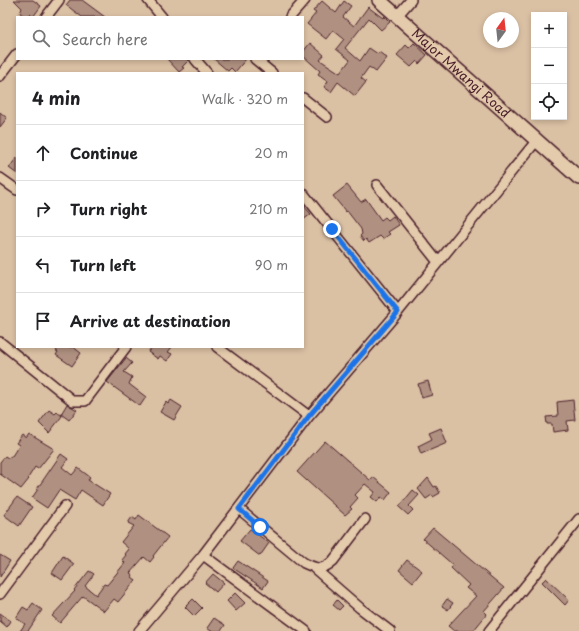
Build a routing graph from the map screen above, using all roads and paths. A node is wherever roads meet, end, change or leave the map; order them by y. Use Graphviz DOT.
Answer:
graph roads {
  1 [pos="59,0"];
  2 [pos="148,0"];
  3 [pos="305,0"];
  4 [pos="380,0"];
  5 [pos="410,0"];
  6 [pos="47,16"];
  7 [pos="161,16"];
  8 [pos="291,16"];
  9 [pos="397,16"];
  10 [pos="16,55"];
  11 [pos="196,60"];
  12 [pos="256,60"];
  13 [pos="205,72"];
  14 [pos="271,72"];
  15 [pos="0,76"];
  16 [pos="304,99"];
  17 [pos="327,117"];
  18 [pos="537,140"];
  19 [pos="0,178"];
  20 [pos="579,178"];
  21 [pos="377,185"];
  22 [pos="16,189"];
  23 [pos="304,194"];
  24 [pos="438,262"];
  25 [pos="398,312"];
  26 [pos="0,342"];
  27 [pos="125,348"];
  28 [pos="218,348"];
  29 [pos="309,416"];
  30 [pos="65,506"];
  31 [pos="239,509"];
  32 [pos="365,519"];
  33 [pos="579,520"];
  34 [pos="202,555"];
  35 [pos="314,568"];
  36 [pos="0,594"];
  37 [pos="138,631"];
  38 [pos="306,631"];
  39 [pos="390,631"];
  40 [pos="489,631"];
  1 -- 6 [label="street"];
  2 -- 7 [label="street"];
  3 -- 8 [label="street"];
  4 -- 9 [label="street, Major Mwangi Road"];
  5 -- 9 [label="street"];
  9 -- 18 [label="street, Major Mwangi Road"];
  10 -- 15 [label="street"];
  11 -- 13 [label="street"];
  12 -- 14 [label="street"];
  16 -- 17 [label="street"];
  18 -- 20 [label="street, Major Mwangi Road"];
  18 -- 24 [label="street"];
  19 -- 22 [label="street"];
  21 -- 24 [label="street"];
  23 -- 25 [label="street"];
  24 -- 25 [label="street"];
  25 -- 29 [label="street"];
  26 -- 27 [label="street"];
  28 -- 29 [label="street"];
  29 -- 31 [label="street"];
  30 -- 36 [label="street"];
  31 -- 34 [label="street"];
  31 -- 35 [label="street"];
  32 -- 35 [label="street"];
  33 -- 40 [label="street"];
  34 -- 37 [label="street"];
  34 -- 38 [label="street"];
  35 -- 39 [label="street"];
}
